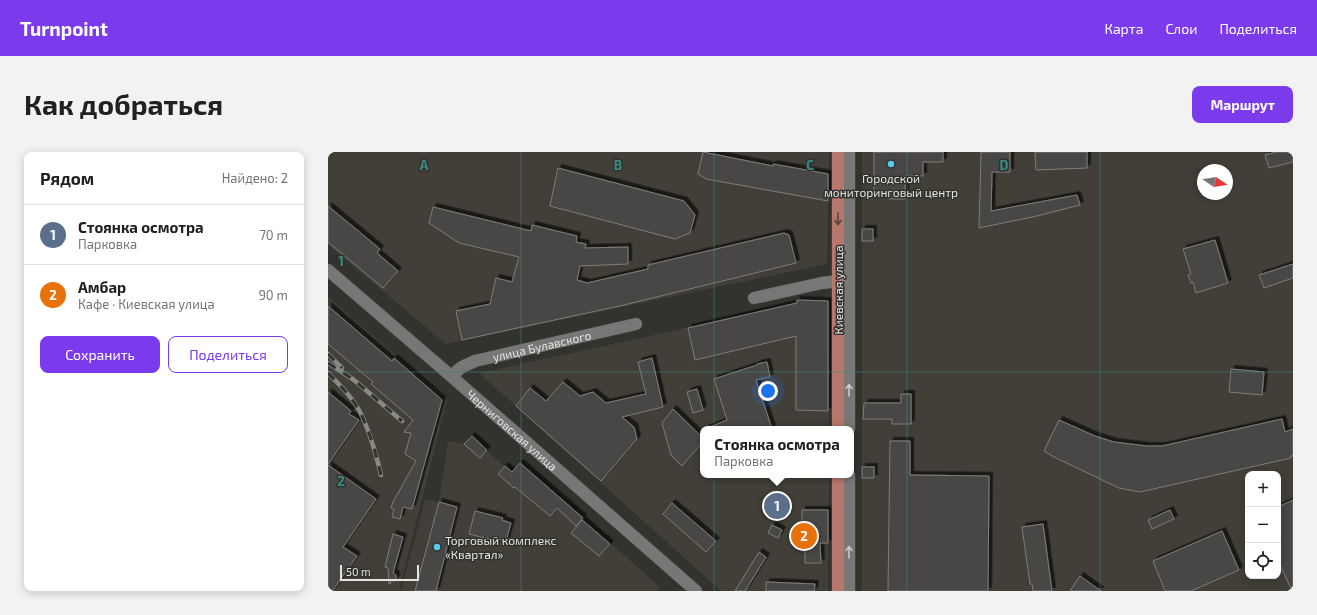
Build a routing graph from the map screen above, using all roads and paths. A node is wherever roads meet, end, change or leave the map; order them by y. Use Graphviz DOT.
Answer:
graph roads {
  1 [pos="838,152"];
  2 [pos="850,152"];
  3 [pos="328,270"];
  4 [pos="843,280"];
  5 [pos="754,298"];
  6 [pos="636,324"];
  7 [pos="451,376"];
  8 [pos="838,426"];
  9 [pos="849,426"];
  10 [pos="838,478"];
  11 [pos="849,478"];
  12 [pos="696,591"];
  13 [pos="838,591"];
  14 [pos="849,591"];
  1 -- 4 [label="main road, Киевская улица, one-way"];
  2 -- 4 [label="street, Киевская улица"];
  3 -- 7 [label="street, Черниговская улица"];
  4 -- 5 [label="street"];
  4 -- 8 [label="main road, Киевская улица"];
  9 -- 4 [label="street, Киевская улица, one-way"];
  6 -- 7 [label="street, улица Булавского"];
  7 -- 12 [label="street, Черниговская улица"];
  10 -- 13 [label="main road"];
  14 -- 11 [label="street, one-way"];
}
